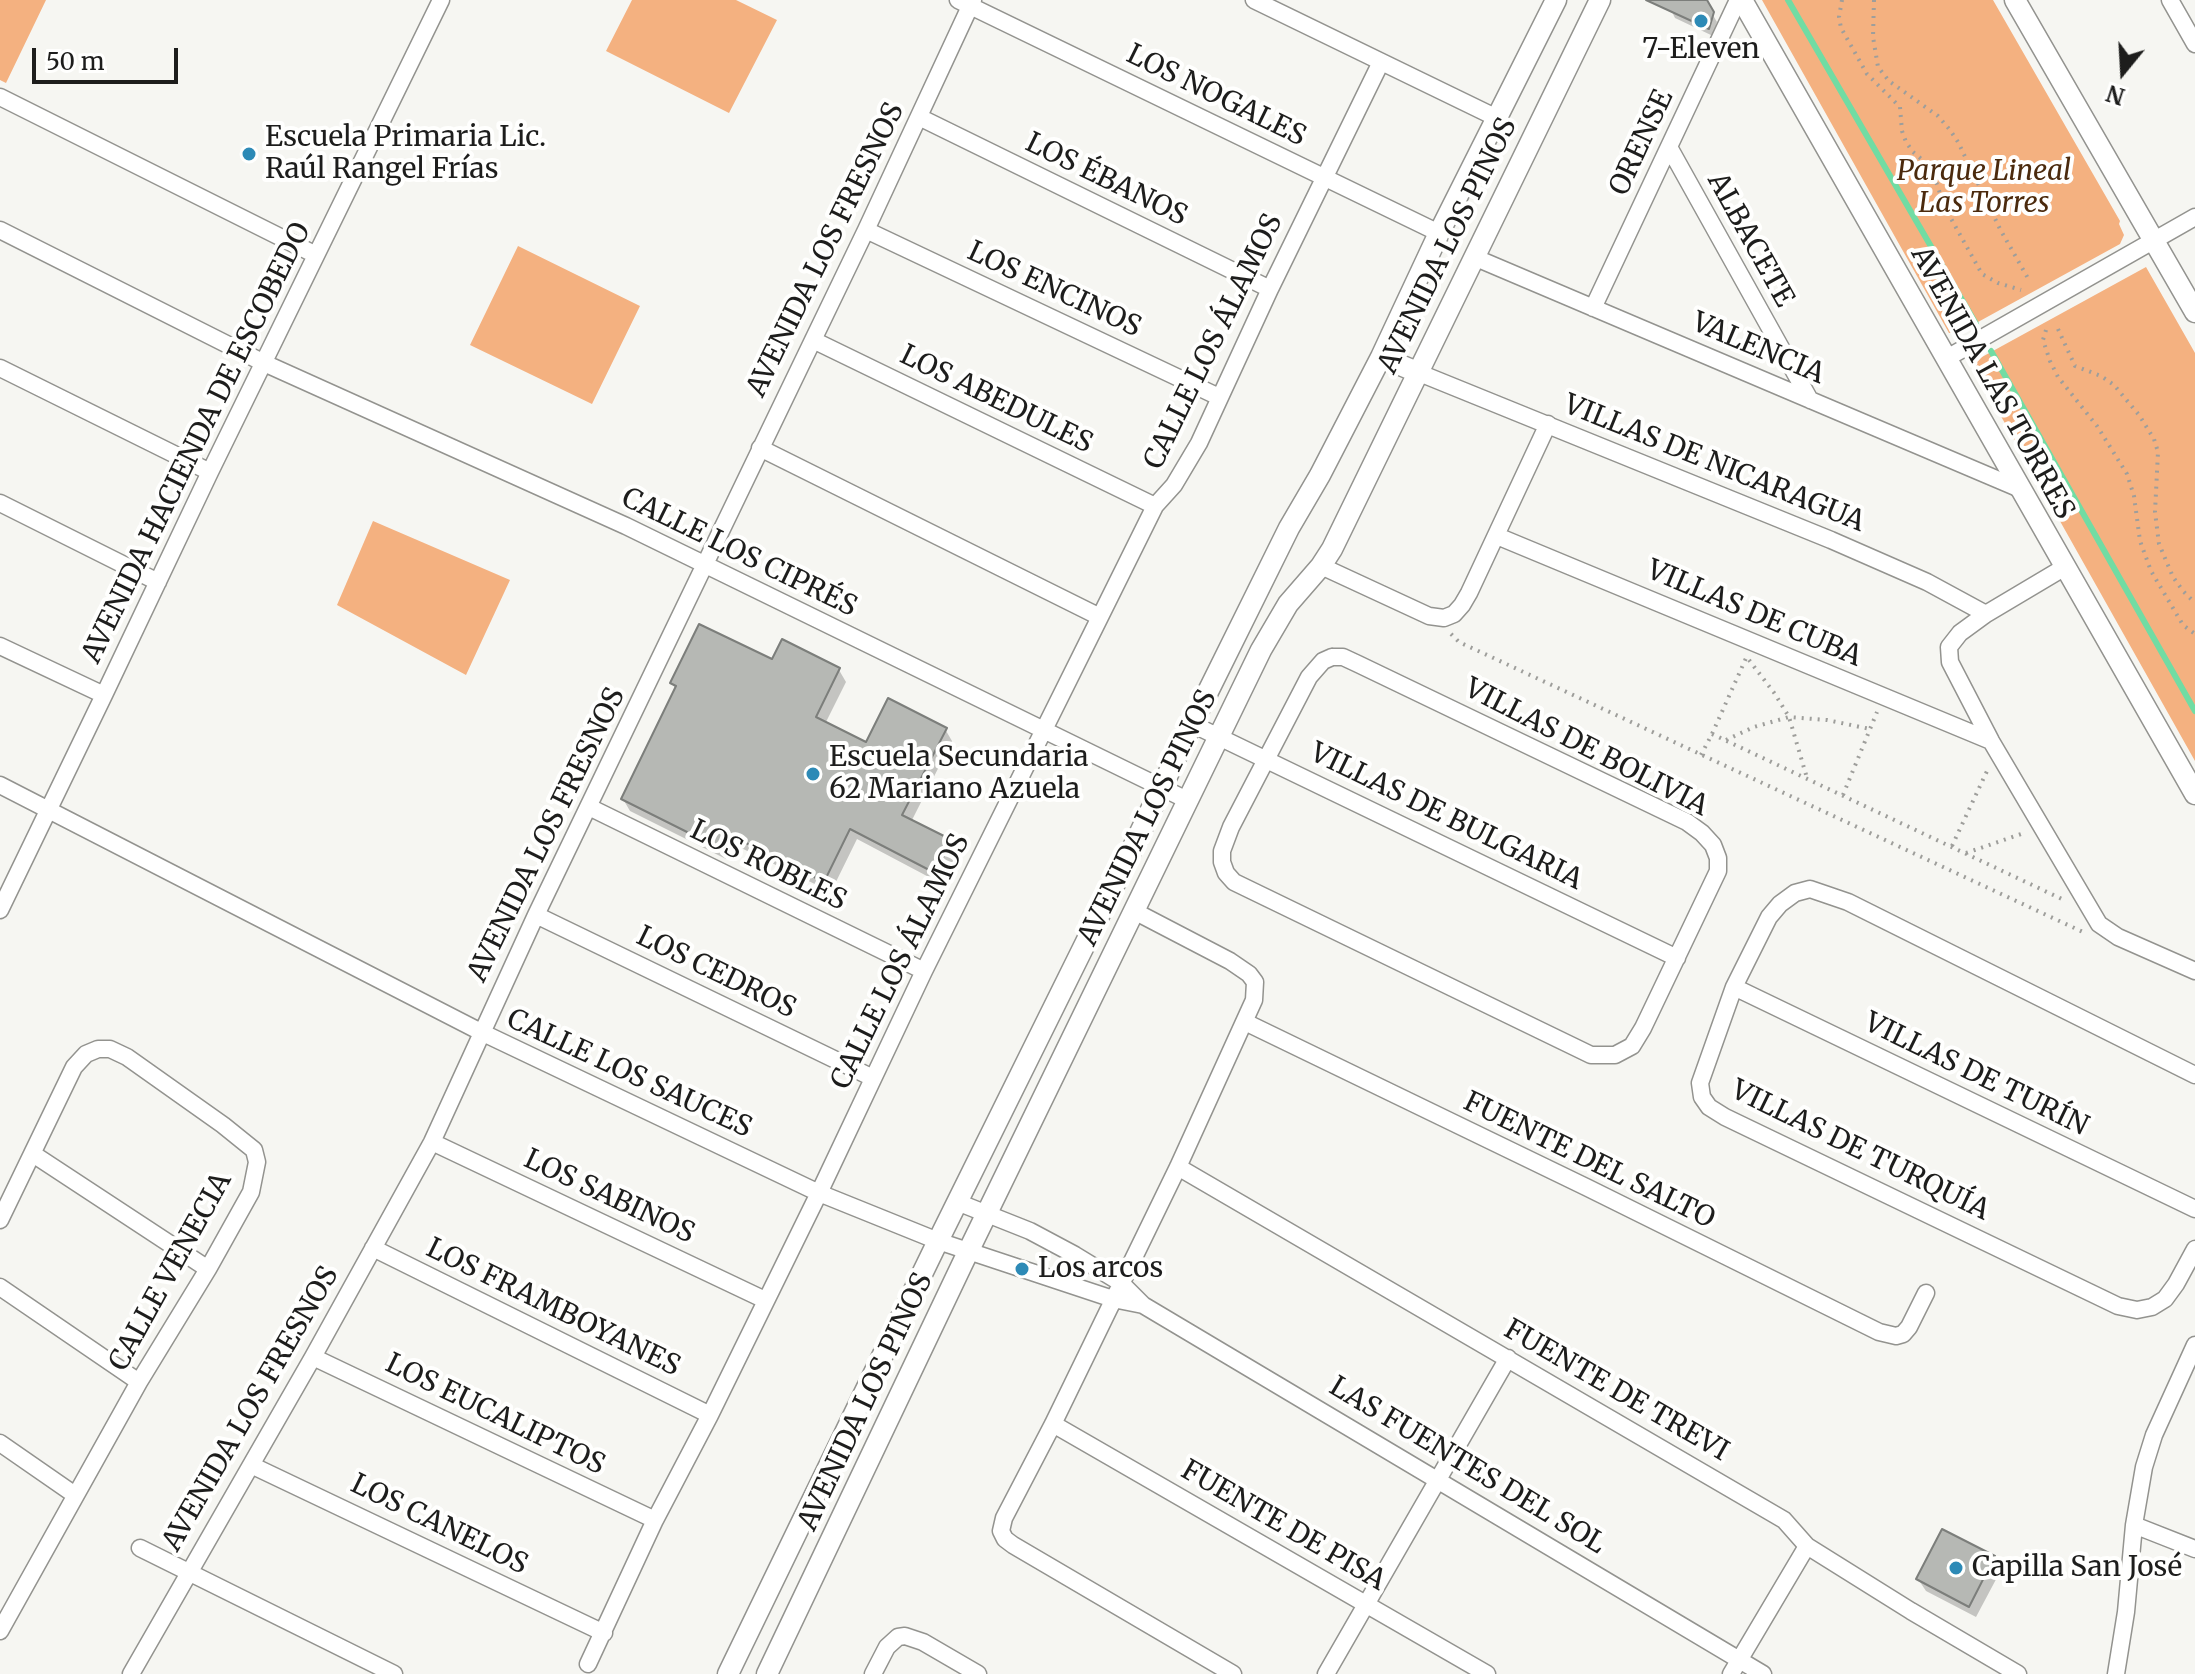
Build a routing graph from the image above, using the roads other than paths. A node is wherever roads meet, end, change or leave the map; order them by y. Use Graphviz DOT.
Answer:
graph roads {
  1 [pos="441,0"];
  2 [pos="1254,0"];
  3 [pos="1556,0"];
  4 [pos="1600,0"];
  5 [pos="1740,0"];
  6 [pos="2015,0"];
  7 [pos="2170,0"];
  8 [pos="967,2"];
  9 [pos="2195,44"];
  10 [pos="1381,62"];
  11 [pos="0,97"];
  12 [pos="919,117"];
  13 [pos="1497,118"];
  14 [pos="1669,147"];
  15 [pos="1324,177"];
  16 [pos="2195,217"];
  17 [pos="0,230"];
  18 [pos="866,230"];
  19 [pos="1439,233"];
  20 [pos="2155,240"];
  21 [pos="316,255"];
  22 [pos="1476,258"];
  23 [pos="1270,289"];
  24 [pos="1593,308"];
  25 [pos="2195,312"];
  26 [pos="813,340"];
  27 [pos="1381,357"];
  28 [pos="1947,358"];
  29 [pos="264,363"];
  30 [pos="0,368"];
  31 [pos="1417,372"];
  32 [pos="1219,397"];
  33 [pos="1810,400"];
  34 [pos="1548,424"];
  35 [pos="760,448"];
  36 [pos="210,472"];
  37 [pos="2020,489"];
  38 [pos="0,503"];
  39 [pos="1155,506"];
  40 [pos="1497,536"];
  41 [pos="705,564"];
  42 [pos="1321,566"];
  43 [pos="2065,567"];
  44 [pos="158,582"];
  45 [pos="1986,614"];
  46 [pos="1100,617"];
  47 [pos="0,646"];
  48 [pos="104,695"];
  49 [pos="1192,724"];
  50 [pos="1043,730"];
  51 [pos="1219,736"];
  52 [pos="1994,745"];
  53 [pos="1266,759"];
  54 [pos="0,785"];
  55 [pos="1161,789"];
  56 [pos="2195,794"];
  57 [pos="1187,800"];
  58 [pos="589,807"];
  59 [pos="48,809"];
  60 [pos="0,910"];
  61 [pos="1134,911"];
  62 [pos="536,915"];
  63 [pos="1677,958"];
  64 [pos="924,971"];
  65 [pos="2195,971"];
  66 [pos="1734,987"];
  67 [pos="1245,1022"];
  68 [pos="481,1032"];
  69 [pos="2195,1075"];
  70 [pos="873,1078"];
  71 [pos="432,1142"];
  72 [pos="33,1154"];
  73 [pos="1178,1167"];
  74 [pos="819,1193"];
  75 [pos="957,1202"];
  76 [pos="2195,1209"];
  77 [pos="987,1214"];
  78 [pos="0,1220"];
  79 [pos="938,1241"];
  80 [pos="373,1248"];
  81 [pos="2195,1249"];
  82 [pos="968,1252"];
  83 [pos="208,1269"];
  84 [pos="1121,1283"];
  85 [pos="0,1287"];
  86 [pos="1926,1293"];
  87 [pos="1113,1299"];
  88 [pos="765,1300"];
  89 [pos="1143,1305"];
  90 [pos="2195,1345"];
  91 [pos="313,1357"];
  92 [pos="1508,1358"];
  93 [pos="139,1382"];
  94 [pos="710,1415"];
  95 [pos="1053,1424"];
  96 [pos="0,1443"];
  97 [pos="251,1465"];
  98 [pos="1437,1479"];
  99 [pos="75,1495"];
  100 [pos="655,1520"];
  101 [pos="2134,1525"];
  102 [pos="800,1527"];
  103 [pos="830,1542"];
  104 [pos="1807,1546"];
  105 [pos="140,1548"];
  106 [pos="2195,1549"];
  107 [pos="188,1573"];
  108 [pos="1365,1603"];
  109 [pos="6,1606"];
  110 [pos="0,1631"];
  111 [pos="604,1633"];
  112 [pos="588,1664"];
  113 [pos="1735,1667"];
  114 [pos="131,1674"];
  115 [pos="394,1674"];
  116 [pos="728,1674"];
  117 [pos="767,1674"];
  118 [pos="873,1674"];
  119 [pos="978,1674"];
  120 [pos="1233,1674"];
  121 [pos="1326,1674"];
  122 [pos="1487,1674"];
  123 [pos="1763,1674"];
  124 [pos="2018,1674"];
  125 [pos="2116,1674"];
  1 -- 21 [label="street, AVENIDA HACIENDA DE ESCOBEDO"];
  2 -- 10 [label="street"];
  3 -- 13 [label="street, AVENIDA LOS PINOS"];
  4 -- 22 [label="street, AVENIDA LOS PINOS"];
  5 -- 14 [label="street, ORENSE"];
  5 -- 28 [label="street, AVENIDA LAS TORRES"];
  6 -- 20 [label="street"];
  7 -- 9 [label="street"];
  8 -- 12 [label="street, AVENIDA LOS FRESNOS"];
  8 -- 15 [label="street, LOS NOGALES"];
  10 -- 13 [label="street"];
  10 -- 15 [label="street, CALLE LOS ÁLAMOS"];
  11 -- 21 [label="street"];
  12 -- 18 [label="street, AVENIDA LOS FRESNOS"];
  12 -- 23 [label="street, LOS ÉBANOS"];
  13 -- 19 [label="street, AVENIDA LOS PINOS"];
  14 -- 24 [label="street, ORENSE"];
  14 -- 33 [label="street, ALBACETE"];
  15 -- 19 [label="street, LOS NOGALES"];
  15 -- 23 [label="street, CALLE LOS ÁLAMOS"];
  16 -- 20 [label="street"];
  17 -- 29 [label="street, CALLE LOS CIPRÉS"];
  18 -- 26 [label="street, AVENIDA LOS FRESNOS"];
  18 -- 32 [label="street, LOS ENCINOS"];
  19 -- 27 [label="street, AVENIDA LOS PINOS"];
  20 -- 25 [label="street"];
  20 -- 28 [label="street"];
  21 -- 29 [label="street, AVENIDA HACIENDA DE ESCOBEDO"];
  22 -- 24 [label="street, VALENCIA"];
  22 -- 31 [label="street, AVENIDA LOS PINOS"];
  23 -- 32 [label="street, CALLE LOS ÁLAMOS"];
  24 -- 33 [label="street, VALENCIA"];
  26 -- 35 [label="street, AVENIDA LOS FRESNOS"];
  26 -- 39 [label="street, LOS ABEDULES"];
  27 -- 31 [label="street"];
  27 -- 49 [label="street, AVENIDA LOS PINOS"];
  28 -- 37 [label="street, AVENIDA LAS TORRES"];
  29 -- 36 [label="street, AVENIDA HACIENDA DE ESCOBEDO"];
  29 -- 41 [label="street, CALLE LOS CIPRÉS"];
  30 -- 36 [label="street"];
  31 -- 34 [label="street, VILLAS DE NICARAGUA"];
  31 -- 42 [label="street, AVENIDA LOS PINOS"];
  32 -- 39 [label="street, CALLE LOS ÁLAMOS"];
  33 -- 37 [label="street, VALENCIA"];
  34 -- 40 [label="street"];
  34 -- 45 [label="street, VILLAS DE NICARAGUA"];
  35 -- 41 [label="street, AVENIDA LOS FRESNOS"];
  35 -- 46 [label="street"];
  36 -- 44 [label="street, AVENIDA HACIENDA DE ESCOBEDO"];
  37 -- 43 [label="street, AVENIDA LAS TORRES"];
  38 -- 44 [label="street"];
  39 -- 46 [label="street, CALLE LOS ÁLAMOS"];
  40 -- 42 [label="street"];
  40 -- 52 [label="street, VILLAS DE CUBA"];
  41 -- 50 [label="street, CALLE LOS CIPRÉS"];
  41 -- 58 [label="street, AVENIDA LOS FRESNOS"];
  42 -- 51 [label="street, AVENIDA LOS PINOS"];
  43 -- 45 [label="street"];
  43 -- 56 [label="street, AVENIDA LAS TORRES"];
  44 -- 48 [label="street, AVENIDA HACIENDA DE ESCOBEDO"];
  45 -- 52 [label="street"];
  46 -- 50 [label="street, CALLE LOS ÁLAMOS"];
  47 -- 48 [label="street"];
  48 -- 59 [label="street, AVENIDA HACIENDA DE ESCOBEDO"];
  49 -- 51 [label="street, VILLAS DE BULGARIA"];
  49 -- 55 [label="street, AVENIDA LOS PINOS"];
  50 -- 55 [label="street, CALLE LOS CIPRÉS"];
  50 -- 64 [label="street, CALLE LOS ÁLAMOS"];
  51 -- 53 [label="street, VILLAS DE BULGARIA"];
  51 -- 57 [label="street, AVENIDA LOS PINOS"];
  52 -- 65 [label="street"];
  53 -- 63 [label="street, VILLAS DE BULGARIA"];
  53 -- 63 [label="street, VILLAS DE BOLIVIA"];
  53 -- 63 [label="street, VILLAS DE BOLIVIA"];
  54 -- 59 [label="street, CALLE LOS SAUCES"];
  55 -- 57 [label="street, CALLE LOS CIPRÉS"];
  55 -- 75 [label="street, AVENIDA LOS PINOS"];
  57 -- 61 [label="street, AVENIDA LOS PINOS"];
  58 -- 62 [label="street, AVENIDA LOS FRESNOS"];
  58 -- 64 [label="street, LOS ROBLES"];
  59 -- 60 [label="street, AVENIDA HACIENDA DE ESCOBEDO"];
  59 -- 68 [label="street, CALLE LOS SAUCES"];
  61 -- 67 [label="street"];
  61 -- 77 [label="street, AVENIDA LOS PINOS"];
  62 -- 68 [label="street, AVENIDA LOS FRESNOS"];
  62 -- 70 [label="street, LOS CEDROS"];
  64 -- 70 [label="street, CALLE LOS ÁLAMOS"];
  66 -- 69 [label="street, VILLAS DE TURQUÍA"];
  66 -- 76 [label="street, VILLAS DE TURÍN"];
  66 -- 81 [label="street, VILLAS DE TURQUÍA"];
  67 -- 73 [label="street"];
  67 -- 86 [label="street, FUENTE DEL SALTO"];
  68 -- 71 [label="street, AVENIDA LOS FRESNOS"];
  68 -- 74 [label="street, CALLE LOS SAUCES"];
  70 -- 74 [label="street, CALLE LOS ÁLAMOS"];
  71 -- 80 [label="street, AVENIDA LOS FRESNOS"];
  71 -- 88 [label="street, LOS SABINOS"];
  72 -- 78 [label="street, CALLE VENECIA"];
  72 -- 83 [label="street"];
  72 -- 83 [label="street, CALLE VENECIA"];
  73 -- 84 [label="street"];
  73 -- 92 [label="street, FUENTE DE TREVI"];
  74 -- 79 [label="street, CALLE LOS SAUCES"];
  74 -- 88 [label="street, CALLE LOS ÁLAMOS"];
  75 -- 77 [label="street, LAS FUENTES DEL SOL"];
  75 -- 79 [label="street, AVENIDA LOS PINOS"];
  77 -- 82 [label="street, AVENIDA LOS PINOS"];
  77 -- 84 [label="street, LAS FUENTES DEL SOL"];
  79 -- 82 [label="street, CALLE LOS SAUCES"];
  79 -- 102 [label="street, AVENIDA LOS PINOS"];
  80 -- 91 [label="street, AVENIDA LOS FRESNOS"];
  80 -- 94 [label="street, LOS FRAMBOYANES"];
  82 -- 87 [label="street, LAS FUENTES DEL SOL"];
  82 -- 103 [label="street, AVENIDA LOS PINOS"];
  83 -- 93 [label="street, CALLE VENECIA"];
  84 -- 87 [label="street"];
  84 -- 89 [label="street, LAS FUENTES DEL SOL"];
  85 -- 93 [label="street"];
  87 -- 89 [label="street, LAS FUENTES DEL SOL"];
  87 -- 95 [label="street"];
  88 -- 94 [label="street, CALLE LOS ÁLAMOS"];
  89 -- 98 [label="street, LAS FUENTES DEL SOL"];
  90 -- 101 [label="street"];
  91 -- 97 [label="street, AVENIDA LOS FRESNOS"];
  91 -- 100 [label="street, LOS EUCALIPTOS"];
  92 -- 98 [label="street"];
  92 -- 104 [label="street, FUENTE DE TREVI"];
  93 -- 99 [label="street, CALLE VENECIA"];
  94 -- 100 [label="street, CALLE LOS ÁLAMOS"];
  95 -- 108 [label="street, FUENTE DE PISA"];
  95 -- 120 [label="street"];
  96 -- 99 [label="street"];
  97 -- 107 [label="street, AVENIDA LOS FRESNOS"];
  97 -- 111 [label="street, LOS CANELOS"];
  98 -- 108 [label="street"];
  98 -- 113 [label="street, LAS FUENTES DEL SOL"];
  99 -- 109 [label="street, CALLE VENECIA"];
  100 -- 111 [label="street, CALLE LOS ÁLAMOS"];
  101 -- 106 [label="street"];
  101 -- 125 [label="street"];
  102 -- 103 [label="street"];
  102 -- 116 [label="street, AVENIDA LOS PINOS"];
  103 -- 117 [label="street, AVENIDA LOS PINOS"];
  104 -- 113 [label="street"];
  104 -- 124 [label="street, FUENTE DE TREVI"];
  105 -- 107 [label="street"];
  107 -- 114 [label="street, AVENIDA LOS FRESNOS"];
  107 -- 115 [label="street"];
  108 -- 121 [label="street"];
  108 -- 122 [label="street, FUENTE DE PISA"];
  109 -- 110 [label="street, CALLE VENECIA"];
  111 -- 112 [label="street, CALLE LOS ÁLAMOS"];
  113 -- 123 [label="street, LAS FUENTES DEL SOL"];
  118 -- 119 [label="street"];
}
